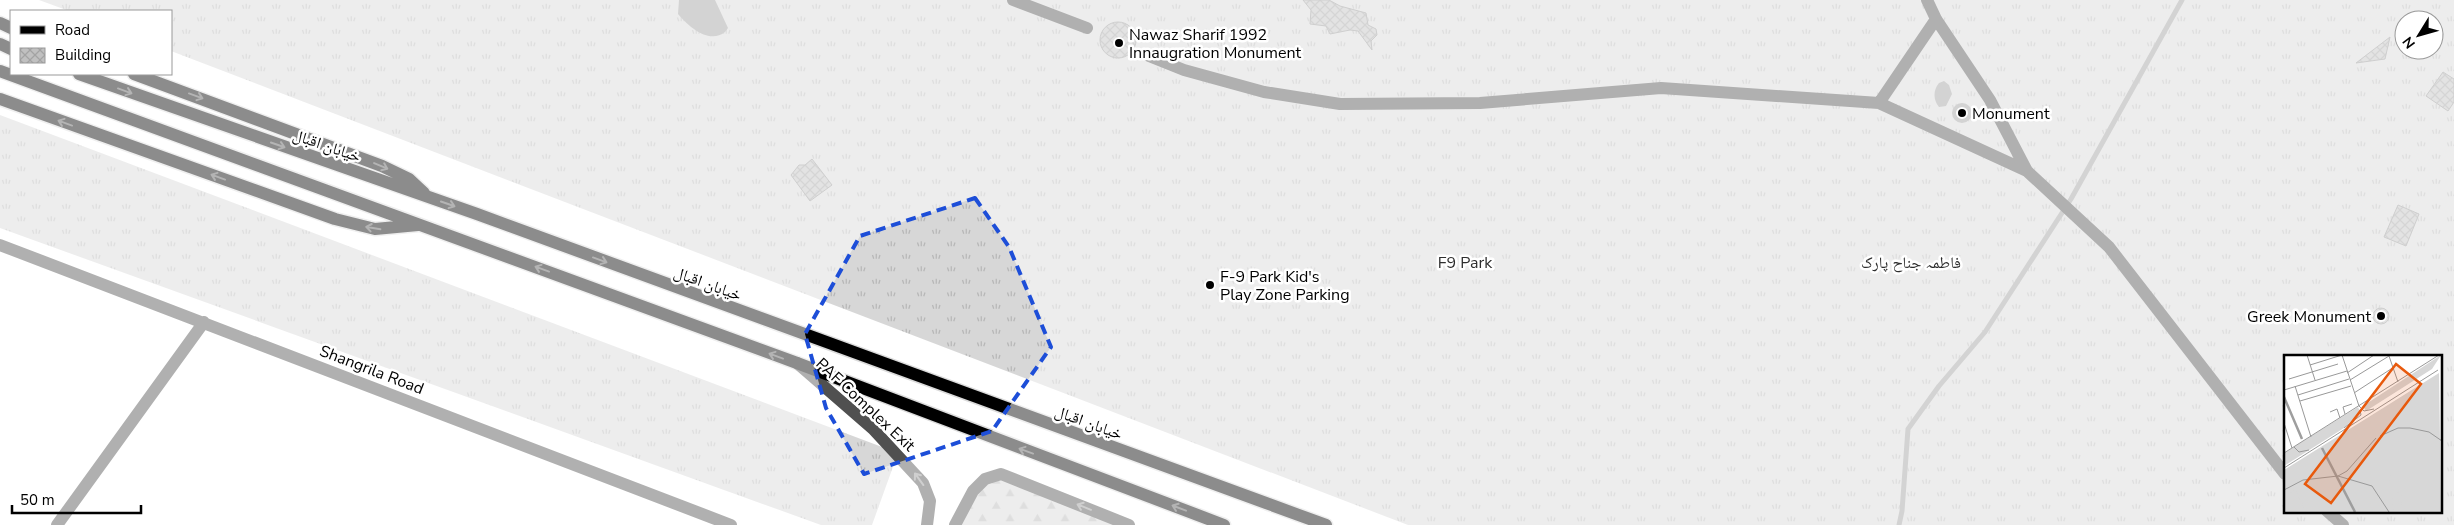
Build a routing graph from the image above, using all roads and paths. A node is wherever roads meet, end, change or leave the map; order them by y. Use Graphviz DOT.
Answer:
graph roads {
  1 [pos="1013,0"];
  2 [pos="1927,0"];
  3 [pos="1936,19"];
  4 [pos="1086,28"];
  5 [pos="1149,56"];
  6 [pos="11,75"];
  7 [pos="82,75"];
  8 [pos="137,75"];
  9 [pos="0,99"];
  10 [pos="1879,103"];
  11 [pos="2027,171"];
  12 [pos="429,197"];
  13 [pos="421,225"];
  14 [pos="0,245"];
  15 [pos="204,322"];
  16 [pos="797,363"];
  17 [pos="2284,473"];
  18 [pos="2329,512"];
  19 [pos="62,524"];
  20 [pos="731,525"];
  21 [pos="927,525"];
  22 [pos="954,525"];
  23 [pos="1129,525"];
  24 [pos="1224,525"];
  25 [pos="1326,525"];
  26 [pos="2342,525"];
  1 -- 4 [label="street"];
  2 -- 3 [label="street"];
  3 -- 10 [label="street"];
  3 -- 11 [label="street"];
  5 -- 10 [label="street"];
  6 -- 13 [label="main road"];
  7 -- 12 [label="main road, خیابان اقبال, one-way"];
  8 -- 12 [label="main road, one-way"];
  13 -- 9 [label="main road, one-way"];
  10 -- 11 [label="street"];
  11 -- 17 [label="street"];
  12 -- 25 [label="main road, خیابان اقبال, one-way"];
  16 -- 13 [label="main road, one-way"];
  14 -- 15 [label="street, Shangrila Road"];
  15 -- 19 [label="street"];
  15 -- 20 [label="street, Shangrila Road"];
  21 -- 16 [label="street, PAF Complex Exit, one-way"];
  24 -- 16 [label="main road, one-way"];
  18 -- 26 [label="street"];
  23 -- 22 [label="street, one-way"];
}
